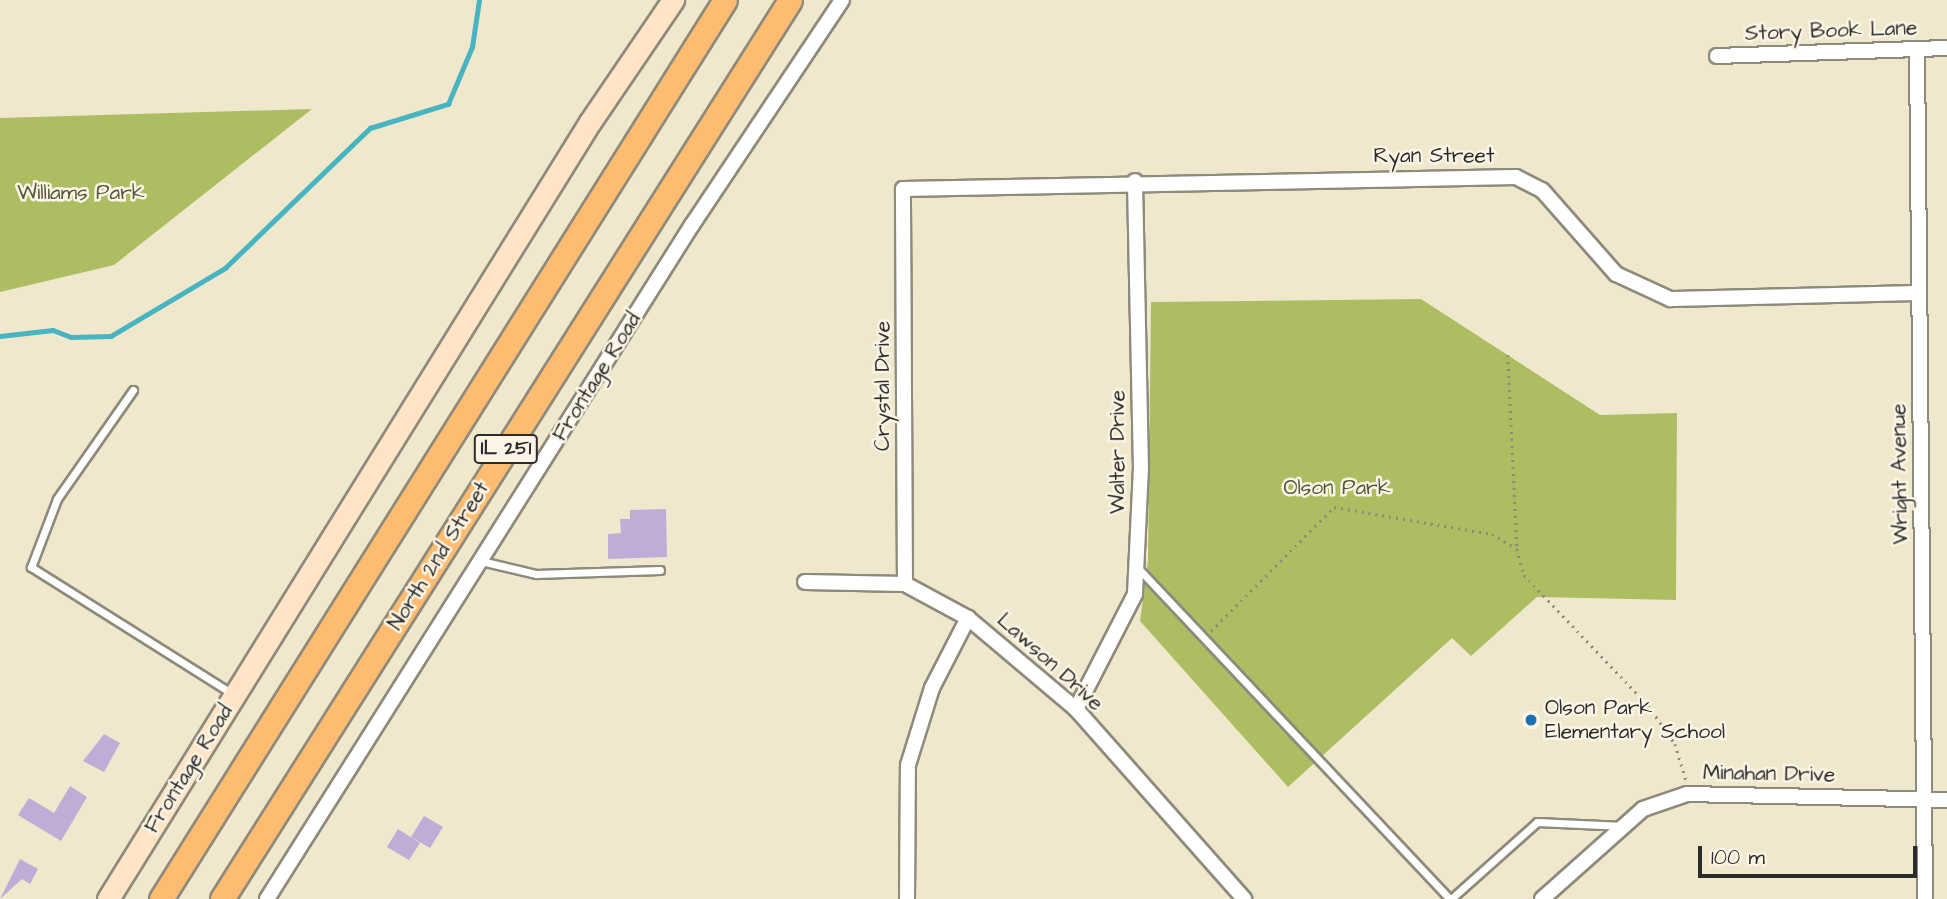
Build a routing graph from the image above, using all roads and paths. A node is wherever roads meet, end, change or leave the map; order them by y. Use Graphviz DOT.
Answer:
graph roads {
  1 [pos="673,0"];
  2 [pos="725,0"];
  3 [pos="790,0"];
  4 [pos="842,0"];
  5 [pos="1947,48"];
  6 [pos="1917,49"];
  7 [pos="1717,56"];
  8 [pos="1135,181"];
  9 [pos="903,189"];
  10 [pos="1919,293"];
  11 [pos="1508,355"];
  12 [pos="133,390"];
  13 [pos="1517,549"];
  14 [pos="481,561"];
  15 [pos="1136,565"];
  16 [pos="660,570"];
  17 [pos="805,582"];
  18 [pos="905,584"];
  19 [pos="968,618"];
  20 [pos="1206,640"];
  21 [pos="234,696"];
  22 [pos="1076,709"];
  23 [pos="1687,794"];
  24 [pos="1947,800"];
  25 [pos="1924,801"];
  26 [pos="1624,826"];
  27 [pos="108,899"];
  28 [pos="160,899"];
  29 [pos="222,899"];
  30 [pos="267,899"];
  31 [pos="908,899"];
  32 [pos="1244,899"];
  33 [pos="1450,899"];
  34 [pos="1542,899"];
  35 [pos="1925,899"];
  1 -- 21 [label="street, Frontage Road"];
  2 -- 28 [label="main road, IL 251"];
  3 -- 29 [label="main road, North 2nd Street / IL 251"];
  4 -- 14 [label="street, Frontage Road"];
  5 -- 6 [label="street, Story Book Lane"];
  6 -- 7 [label="street, Story Book Lane"];
  6 -- 10 [label="street, Wright Avenue"];
  8 -- 9 [label="street, Ryan Street"];
  8 -- 10 [label="street, Ryan Street"];
  8 -- 15 [label="street, Walter Drive"];
  9 -- 18 [label="street, Crystal Drive"];
  10 -- 25 [label="street, Wright Avenue"];
  11 -- 13 [label="path"];
  12 -- 21 [label="lane"];
  13 -- 20 [label="path"];
  13 -- 23 [label="path"];
  14 -- 16 [label="lane"];
  14 -- 30 [label="street, Frontage Road"];
  15 -- 20 [label="lane"];
  15 -- 22 [label="street, Walter Drive"];
  17 -- 18 [label="street, Lawson Drive"];
  18 -- 19 [label="street, Lawson Drive"];
  19 -- 22 [label="street, Lawson Drive"];
  19 -- 31 [label="street"];
  20 -- 33 [label="lane"];
  21 -- 27 [label="street, Frontage Road"];
  22 -- 32 [label="street, Lawson Drive"];
  23 -- 25 [label="street, Minahan Drive"];
  23 -- 26 [label="street, Minahan Drive"];
  24 -- 25 [label="street, Minahan Drive"];
  25 -- 35 [label="street, Wright Avenue"];
  26 -- 33 [label="lane"];
  26 -- 34 [label="street, Minahan Drive"];
}
